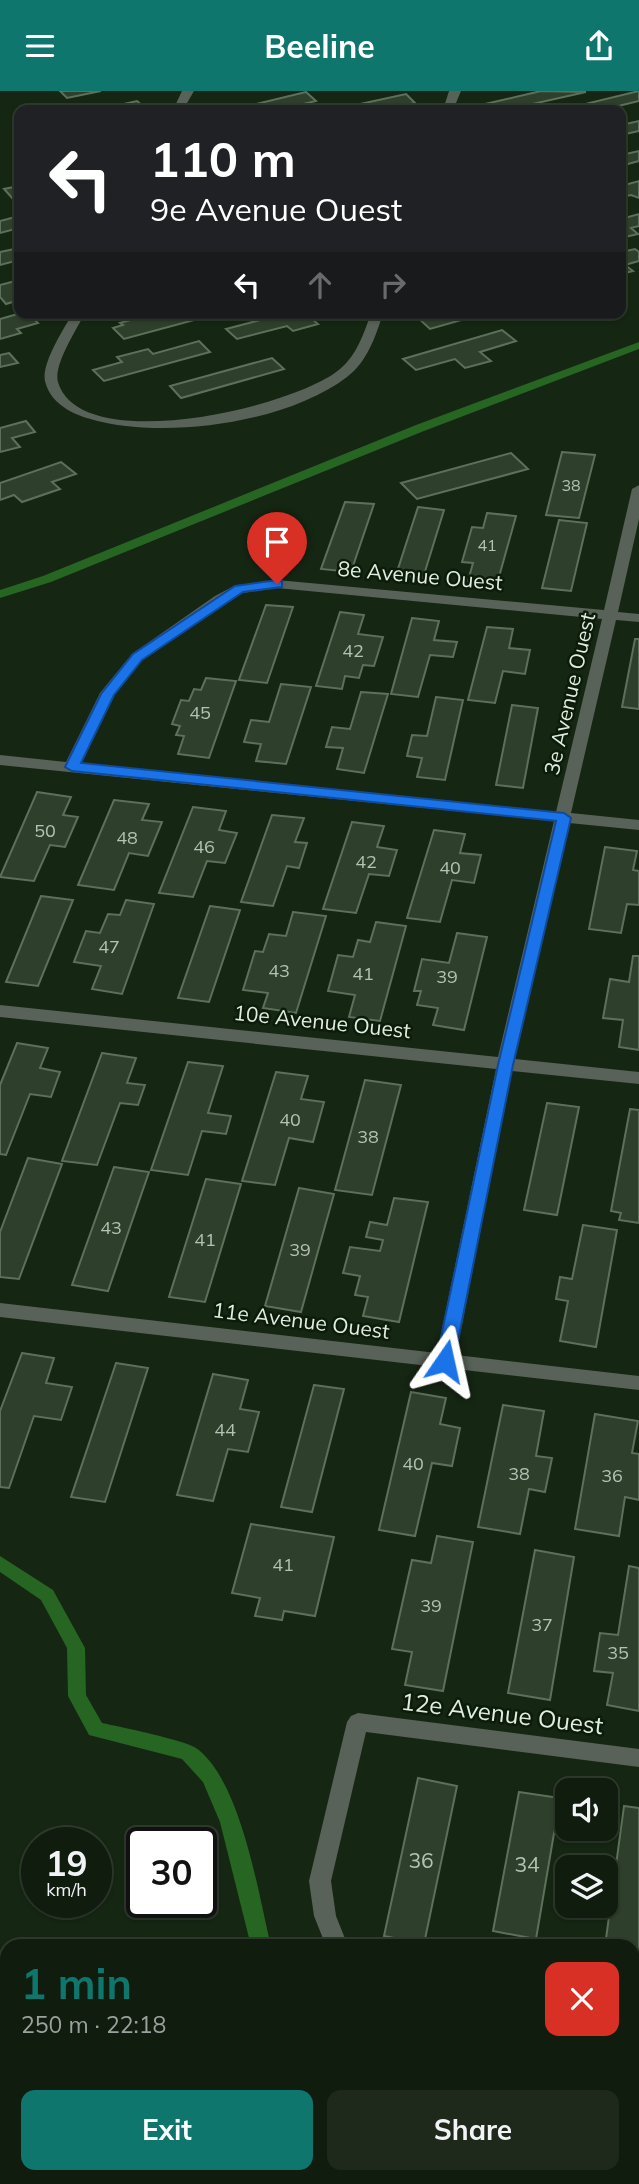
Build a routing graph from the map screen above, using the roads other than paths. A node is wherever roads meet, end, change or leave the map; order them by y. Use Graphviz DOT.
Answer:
graph roads {
  1 [pos="76,319"];
  2 [pos="375,319"];
  3 [pos="639,489"];
  4 [pos="610,615"];
  5 [pos="639,618"];
  6 [pos="0,759"];
  7 [pos="72,767"];
  8 [pos="564,818"];
  9 [pos="639,825"];
  10 [pos="0,1011"];
  11 [pos="505,1065"];
  12 [pos="639,1078"];
  13 [pos="0,1310"];
  14 [pos="445,1361"];
  15 [pos="639,1383"];
  16 [pos="639,1758"];
  17 [pos="334,1939"];
  1 -- 2 [label="street"];
  3 -- 4 [label="street, 3e Avenue Ouest"];
  4 -- 5 [label="street, 8e Avenue Ouest"];
  4 -- 7 [label="street, 8e Avenue Ouest"];
  4 -- 8 [label="street, 3e Avenue Ouest"];
  6 -- 7 [label="street"];
  7 -- 8 [label="street"];
  8 -- 9 [label="street"];
  8 -- 11 [label="street, 3e Avenue Ouest"];
  10 -- 11 [label="street, 10e Avenue Ouest"];
  11 -- 12 [label="street, 10e Avenue Ouest"];
  11 -- 14 [label="street, 3e Avenue Ouest"];
  13 -- 14 [label="street, 11e Avenue Ouest"];
  14 -- 15 [label="street, 11e Avenue Ouest"];
  16 -- 17 [label="street, 12e Avenue Ouest"];
}
